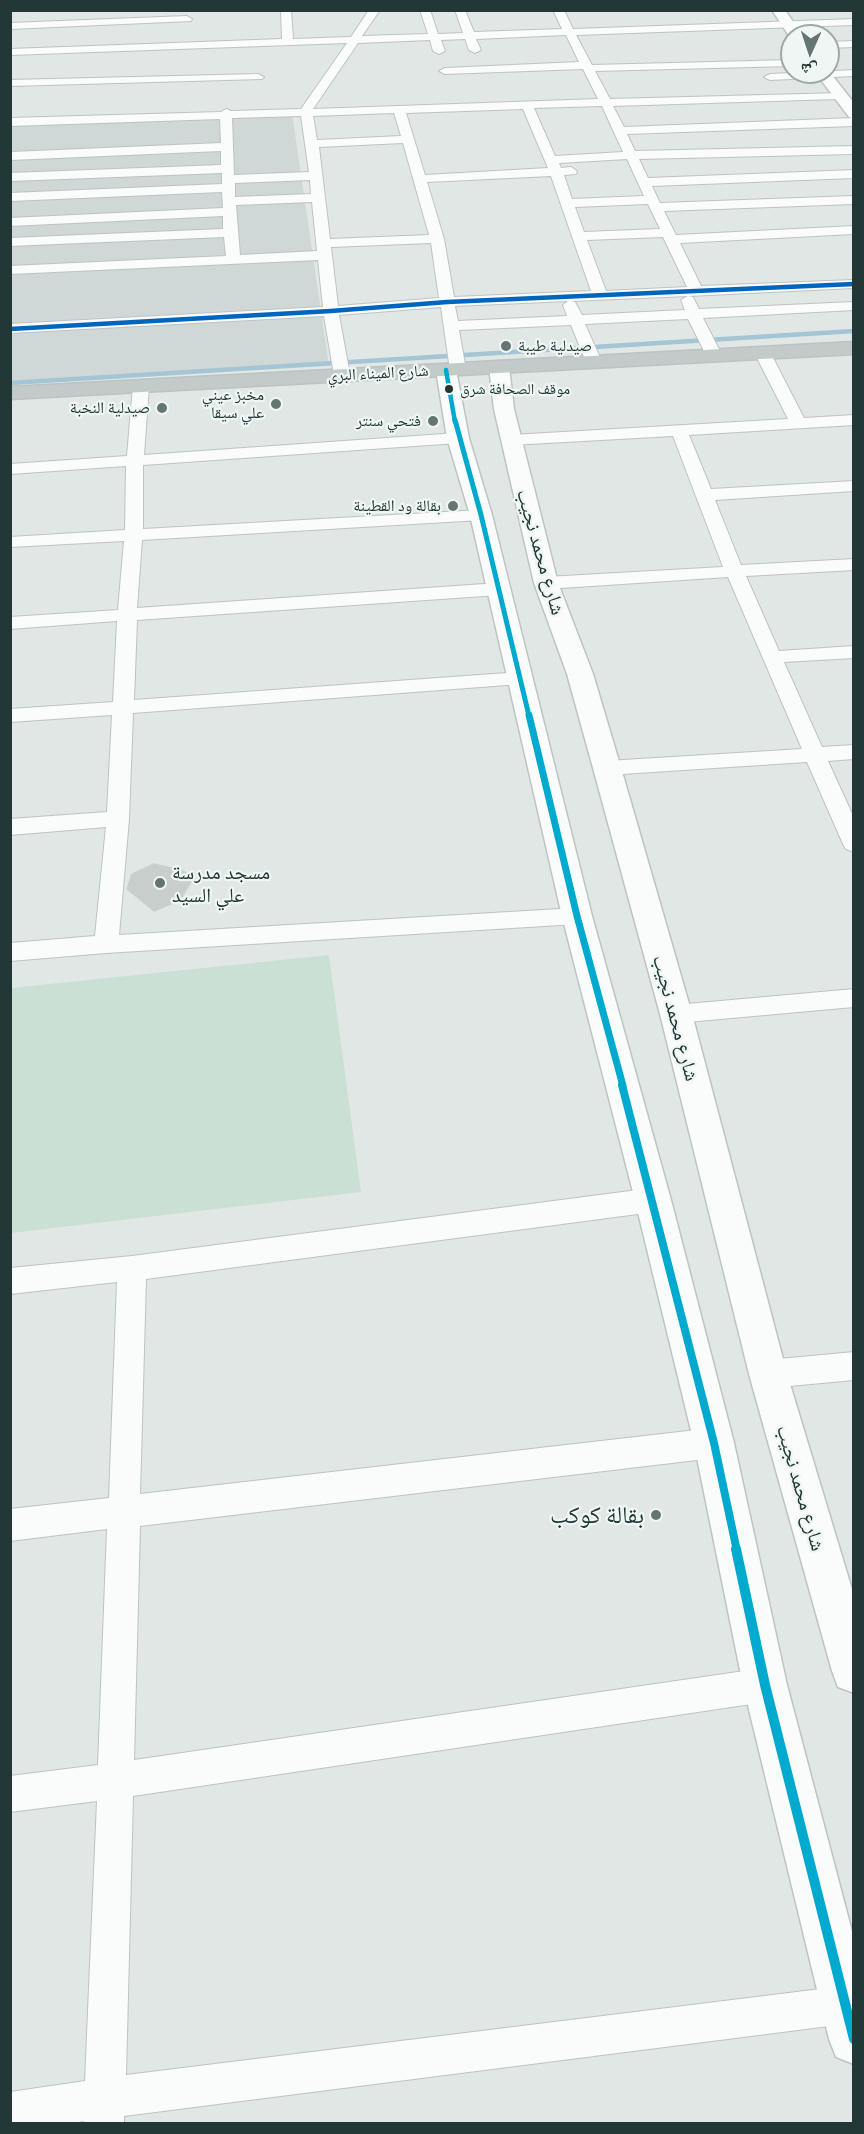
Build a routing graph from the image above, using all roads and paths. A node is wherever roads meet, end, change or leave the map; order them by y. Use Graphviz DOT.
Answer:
graph roads {
  1 [pos="45,10"];
  2 [pos="286,10"];
  3 [pos="375,10"];
  4 [pos="425,10"];
  5 [pos="460,10"];
  6 [pos="778,10"];
  7 [pos="563,14"];
  8 [pos="155,20"];
  9 [pos="854,22"];
  10 [pos="788,24"];
  11 [pos="838,24"];
  12 [pos="10,26"];
  13 [pos="186,28"];
  14 [pos="780,29"];
  15 [pos="42,30"];
  16 [pos="569,32"];
  17 [pos="469,36"];
  18 [pos="435,38"];
  19 [pos="354,40"];
  20 [pos="288,41"];
  21 [pos="734,50"];
  22 [pos="697,51"];
  23 [pos="10,52"];
  24 [pos="780,63"];
  25 [pos="162,64"];
  26 [pos="744,64"];
  27 [pos="760,64"];
  28 [pos="707,65"];
  29 [pos="24,67"];
  30 [pos="109,69"];
  31 [pos="483,69"];
  32 [pos="55,71"];
  33 [pos="445,71"];
  34 [pos="589,75"];
  35 [pos="780,76"];
  36 [pos="258,77"];
  37 [pos="488,82"];
  38 [pos="613,84"];
  39 [pos="833,84"];
  40 [pos="685,88"];
  41 [pos="723,90"];
  42 [pos="452,96"];
  43 [pos="844,96"];
  44 [pos="606,103"];
  45 [pos="526,105"];
  46 [pos="399,108"];
  47 [pos="306,110"];
  48 [pos="226,114"];
  49 [pos="702,114"];
  50 [pos="854,114"];
  51 [pos="854,122"];
  52 [pos="739,127"];
  53 [pos="13,129"];
  54 [pos="620,132"];
  55 [pos="120,135"];
  56 [pos="408,139"];
  57 [pos="312,144"];
  58 [pos="226,147"];
  59 [pos="854,150"];
  60 [pos="754,152"];
  61 [pos="630,155"];
  62 [pos="553,166"];
  63 [pos="625,169"];
  64 [pos="115,173"];
  65 [pos="854,174"];
  66 [pos="314,176"];
  67 [pos="10,177"];
  68 [pos="768,177"];
  69 [pos="419,180"];
  70 [pos="640,184"];
  71 [pos="228,190"];
  72 [pos="114,193"];
  73 [pos="10,197"];
  74 [pos="316,198"];
  75 [pos="854,200"];
  76 [pos="567,203"];
  77 [pos="653,210"];
  78 [pos="113,217"];
  79 [pos="791,218"];
  80 [pos="10,222"];
  81 [pos="854,230"];
  82 [pos="230,232"];
  83 [pos="579,236"];
  84 [pos="668,236"];
  85 [pos="437,239"];
  86 [pos="10,242"];
  87 [pos="323,249"];
  88 [pos="111,252"];
  89 [pos="234,260"];
  90 [pos="10,270"];
  91 [pos="854,284"];
  92 [pos="690,291"];
  93 [pos="600,295"];
  94 [pos="567,296"];
  95 [pos="447,302"];
  96 [pos="854,306"];
  97 [pos="331,311"];
  98 [pos="694,314"];
  99 [pos="576,319"];
  100 [pos="452,326"];
  101 [pos="10,329"];
  102 [pos="854,348"];
  103 [pos="762,352"];
  104 [pos="714,355"];
  105 [pos="594,362"];
  106 [pos="499,367"];
  107 [pos="452,370"];
  108 [pos="342,375"];
  109 [pos="141,386"];
  110 [pos="10,393"];
  111 [pos="474,416"];
  112 [pos="854,420"];
  113 [pos="798,423"];
  114 [pos="679,431"];
  115 [pos="511,440"];
  116 [pos="135,461"];
  117 [pos="10,469"];
  118 [pos="854,486"];
  119 [pos="704,495"];
  120 [pos="482,515"];
  121 [pos="134,534"];
  122 [pos="10,542"];
  123 [pos="854,564"];
  124 [pos="734,572"];
  125 [pos="546,583"];
  126 [pos="499,588"];
  127 [pos="128,615"];
  128 [pos="10,623"];
  129 [pos="854,652"];
  130 [pos="772,657"];
  131 [pos="521,678"];
  132 [pos="125,708"];
  133 [pos="10,716"];
  134 [pos="854,752"];
  135 [pos="813,755"];
  136 [pos="607,768"];
  137 [pos="118,819"];
  138 [pos="10,827"];
  139 [pos="854,844"];
  140 [pos="577,916"];
  141 [pos="106,944"];
  142 [pos="10,952"];
  143 [pos="854,998"];
  144 [pos="676,1014"];
  145 [pos="653,1200"];
  146 [pos="132,1268"];
  147 [pos="10,1281"];
  148 [pos="854,1366"];
  149 [pos="768,1374"];
  150 [pos="714,1443"];
  151 [pos="124,1513"];
  152 [pos="10,1525"];
  153 [pos="854,1671"];
  154 [pos="765,1684"];
  155 [pos="115,1781"];
  156 [pos="10,1794"];
  157 [pos="849,2022"];
  158 [pos="105,2111"];
  159 [pos="10,2112"];
  1 -- 15 [label="street"];
  2 -- 20 [label="street"];
  3 -- 19 [label="street"];
  4 -- 18 [label="street"];
  5 -- 17 [label="street"];
  6 -- 10 [label="main road"];
  7 -- 16 [label="street"];
  8 -- 13 [label="street"];
  8 -- 15 [label="street"];
  8 -- 25 [label="street"];
  9 -- 11 [label="street"];
  12 -- 15 [label="street"];
  13 -- 25 [label="street"];
  13 -- 36 [label="street"];
  14 -- 16 [label="street"];
  15 -- 29 [label="street"];
  16 -- 17 [label="street"];
  16 -- 34 [label="street"];
  17 -- 18 [label="street"];
  17 -- 31 [label="street"];
  18 -- 19 [label="street"];
  18 -- 33 [label="street"];
  19 -- 20 [label="street"];
  19 -- 47 [label="street"];
  20 -- 36 [label="street"];
  21 -- 26 [label="street"];
  22 -- 28 [label="street"];
  23 -- 29 [label="street"];
  24 -- 27 [label="street"];
  25 -- 30 [label="street"];
  25 -- 30 [label="street"];
  25 -- 36 [label="street"];
  26 -- 27 [label="street"];
  26 -- 28 [label="street"];
  27 -- 35 [label="street"];
  28 -- 34 [label="street"];
  28 -- 41 [label="street"];
  29 -- 32 [label="street"];
  29 -- 32 [label="street"];
  29 -- 53 [label="street"];
  30 -- 32 [label="street"];
  30 -- 32 [label="street"];
  31 -- 33 [label="street"];
  31 -- 34 [label="street"];
  31 -- 37 [label="street"];
  33 -- 42 [label="street"];
  34 -- 38 [label="street"];
  34 -- 44 [label="street"];
  36 -- 47 [label="street"];
  36 -- 48 [label="street"];
  39 -- 43 [label="main road"];
  40 -- 41 [label="street"];
  41 -- 43 [label="street"];
  41 -- 49 [label="street"];
  42 -- 45 [label="street"];
  42 -- 46 [label="street"];
  43 -- 50 [label="main road"];
  44 -- 45 [label="street"];
  44 -- 49 [label="street"];
  44 -- 54 [label="street"];
  45 -- 62 [label="street"];
  46 -- 47 [label="street"];
  46 -- 56 [label="street"];
  47 -- 57 [label="street"];
  48 -- 55 [label="street"];
  48 -- 58 [label="street"];
  49 -- 52 [label="street"];
  49 -- 54 [label="street"];
  51 -- 52 [label="street"];
  52 -- 60 [label="street"];
  53 -- 55 [label="street"];
  53 -- 55 [label="street"];
  54 -- 61 [label="street"];
  55 -- 58 [label="street"];
  55 -- 64 [label="street"];
  56 -- 57 [label="street"];
  56 -- 69 [label="street"];
  57 -- 66 [label="street"];
  58 -- 71 [label="street"];
  59 -- 60 [label="street"];
  60 -- 61 [label="street"];
  60 -- 68 [label="street"];
  61 -- 62 [label="street"];
  61 -- 63 [label="street"];
  62 -- 63 [label="street"];
  62 -- 69 [label="street"];
  62 -- 76 [label="street"];
  63 -- 70 [label="street"];
  64 -- 67 [label="street"];
  64 -- 71 [label="street"];
  64 -- 72 [label="street"];
  65 -- 68 [label="street"];
  66 -- 71 [label="street"];
  66 -- 74 [label="street"];
  68 -- 70 [label="street"];
  68 -- 79 [label="street"];
  69 -- 85 [label="street"];
  70 -- 77 [label="street"];
  71 -- 72 [label="street"];
  71 -- 74 [label="street"];
  71 -- 78 [label="street"];
  71 -- 82 [label="street"];
  72 -- 73 [label="street"];
  72 -- 78 [label="street"];
  74 -- 87 [label="street"];
  75 -- 79 [label="street"];
  76 -- 77 [label="street"];
  76 -- 83 [label="street"];
  77 -- 79 [label="street"];
  77 -- 84 [label="street"];
  78 -- 80 [label="street"];
  78 -- 88 [label="street"];
  79 -- 81 [label="street"];
  79 -- 84 [label="street"];
  82 -- 88 [label="street"];
  82 -- 89 [label="street"];
  83 -- 84 [label="street"];
  83 -- 93 [label="street"];
  84 -- 92 [label="street"];
  85 -- 87 [label="street"];
  85 -- 95 [label="street"];
  86 -- 88 [label="street"];
  87 -- 89 [label="street"];
  87 -- 97 [label="street"];
  88 -- 89 [label="street"];
  88 -- 90 [label="street"];
  91 -- 92 [label="street"];
  92 -- 93 [label="street"];
  92 -- 98 [label="street"];
  93 -- 94 [label="street"];
  94 -- 95 [label="street"];
  94 -- 99 [label="street"];
  95 -- 97 [label="street"];
  95 -- 100 [label="street"];
  96 -- 98 [label="street"];
  97 -- 101 [label="street"];
  97 -- 108 [label="street"];
  98 -- 99 [label="street"];
  98 -- 104 [label="street"];
  99 -- 100 [label="street"];
  99 -- 105 [label="street"];
  100 -- 107 [label="street"];
  102 -- 103 [label="highway, شارع الميناء البري"];
  103 -- 104 [label="highway, شارع الميناء البري"];
  103 -- 113 [label="street"];
  104 -- 105 [label="highway, شارع الميناء البري"];
  105 -- 106 [label="highway, شارع الميناء البري"];
  106 -- 107 [label="highway, شارع الميناء البري"];
  106 -- 111 [label="main road, شارع محمد نجيب"];
  107 -- 108 [label="highway, شارع الميناء البري"];
  107 -- 111 [label="main road, شارع محمد نجيب"];
  108 -- 109 [label="highway, شارع الميناء البري"];
  109 -- 110 [label="highway, شارع الميناء البري"];
  109 -- 116 [label="street"];
  111 -- 115 [label="main road, شارع محمد نجيب"];
  111 -- 116 [label="street"];
  111 -- 120 [label="main road, شارع محمد نجيب"];
  112 -- 113 [label="street"];
  113 -- 114 [label="street"];
  114 -- 115 [label="street"];
  114 -- 119 [label="street"];
  115 -- 125 [label="main road, شارع محمد نجيب"];
  116 -- 117 [label="street"];
  116 -- 121 [label="street"];
  118 -- 119 [label="street"];
  119 -- 124 [label="street"];
  120 -- 121 [label="street"];
  120 -- 126 [label="main road, شارع محمد نجيب"];
  121 -- 122 [label="street"];
  121 -- 127 [label="street"];
  123 -- 124 [label="street"];
  124 -- 125 [label="street"];
  124 -- 130 [label="street"];
  125 -- 136 [label="main road, شارع محمد نجيب"];
  126 -- 127 [label="street"];
  126 -- 131 [label="main road, شارع محمد نجيب"];
  127 -- 128 [label="street"];
  127 -- 132 [label="street"];
  129 -- 130 [label="street"];
  130 -- 135 [label="street"];
  131 -- 132 [label="street"];
  131 -- 140 [label="main road, شارع محمد نجيب"];
  132 -- 133 [label="street"];
  132 -- 137 [label="street"];
  134 -- 135 [label="street"];
  135 -- 136 [label="street"];
  135 -- 139 [label="street"];
  136 -- 144 [label="main road, شارع محمد نجيب"];
  137 -- 138 [label="street"];
  137 -- 141 [label="street"];
  140 -- 141 [label="street"];
  140 -- 145 [label="main road, شارع محمد نجيب"];
  141 -- 142 [label="street"];
  143 -- 144 [label="street"];
  144 -- 149 [label="main road, شارع محمد نجيب"];
  145 -- 146 [label="street"];
  145 -- 150 [label="main road, شارع محمد نجيب"];
  146 -- 147 [label="street"];
  146 -- 151 [label="street"];
  148 -- 149 [label="street"];
  149 -- 153 [label="main road, شارع محمد نجيب"];
  150 -- 151 [label="street"];
  150 -- 154 [label="main road, شارع محمد نجيب"];
  151 -- 152 [label="street"];
  151 -- 155 [label="street"];
  154 -- 155 [label="street"];
  154 -- 157 [label="main road, شارع محمد نجيب"];
  155 -- 156 [label="street"];
  155 -- 158 [label="street"];
  157 -- 158 [label="street"];
  158 -- 159 [label="street"];
}
